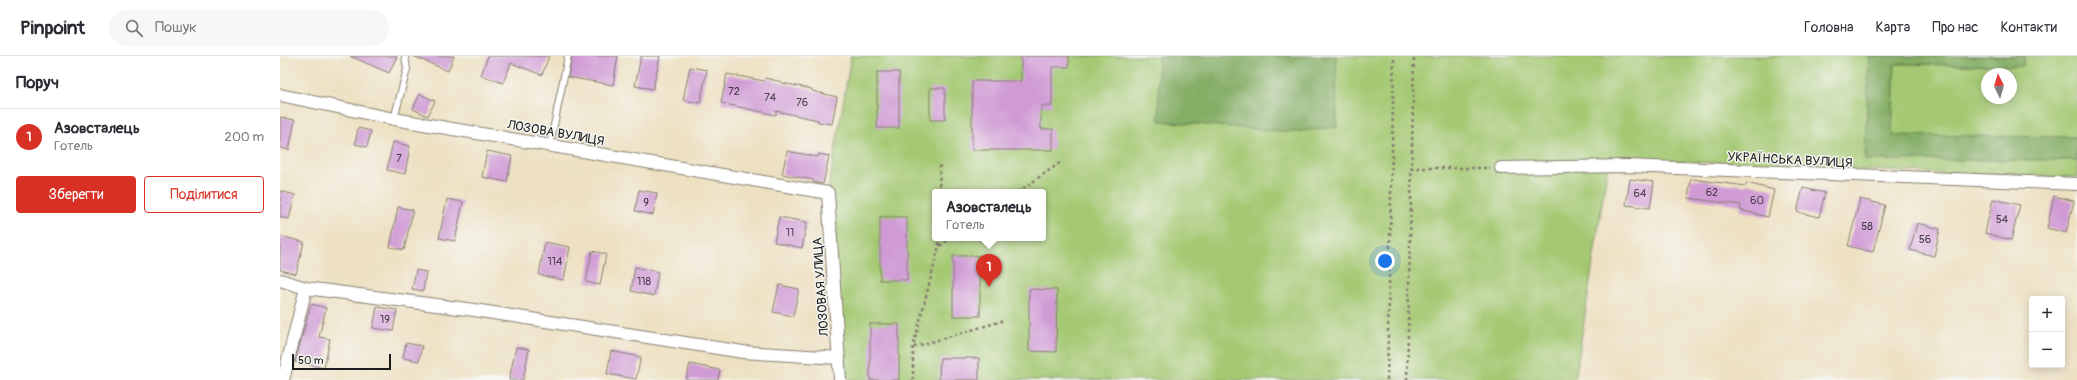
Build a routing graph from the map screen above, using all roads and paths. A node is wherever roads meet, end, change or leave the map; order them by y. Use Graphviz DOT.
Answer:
graph roads {
  1 [pos="405,56"];
  2 [pos="568,56"];
  3 [pos="1394,56"];
  4 [pos="1414,56"];
  5 [pos="280,95"];
  6 [pos="394,119"];
  7 [pos="550,145"];
  8 [pos="940,162"];
  9 [pos="1061,162"];
  10 [pos="1411,168"];
  11 [pos="1501,168"];
  12 [pos="2077,184"];
  13 [pos="940,189"];
  14 [pos="1022,189"];
  15 [pos="828,193"];
  16 [pos="939,241"];
  17 [pos="946,241"];
  18 [pos="939,246"];
  19 [pos="280,280"];
  20 [pos="306,288"];
  21 [pos="1002,321"];
  22 [pos="913,347"];
  23 [pos="839,358"];
  24 [pos="282,380"];
  25 [pos="840,380"];
  26 [pos="913,380"];
  27 [pos="1387,380"];
  28 [pos="1407,380"];
  1 -- 6 [label="lane"];
  2 -- 7 [label="lane"];
  3 -- 27 [label="path"];
  4 -- 10 [label="path"];
  5 -- 6 [label="street, ЛОЗОВА ВУЛИЦЯ"];
  6 -- 7 [label="street, ЛОЗОВА ВУЛИЦЯ"];
  7 -- 15 [label="street, ЛОЗОВА ВУЛИЦЯ"];
  8 -- 13 [label="path"];
  9 -- 14 [label="path"];
  10 -- 11 [label="path"];
  10 -- 28 [label="path"];
  11 -- 12 [label="street, УКРАЇНСЬКА ВУЛИЦЯ"];
  15 -- 23 [label="street, ЛОЗОВАЯ УЛИЦА"];
  16 -- 18 [label="path"];
  17 -- 18 [label="path"];
  18 -- 22 [label="path"];
  19 -- 20 [label="street"];
  20 -- 23 [label="street"];
  20 -- 24 [label="street"];
  21 -- 22 [label="path"];
  22 -- 26 [label="path"];
  23 -- 25 [label="street, ЛОЗОВАЯ УЛИЦА"];
}
